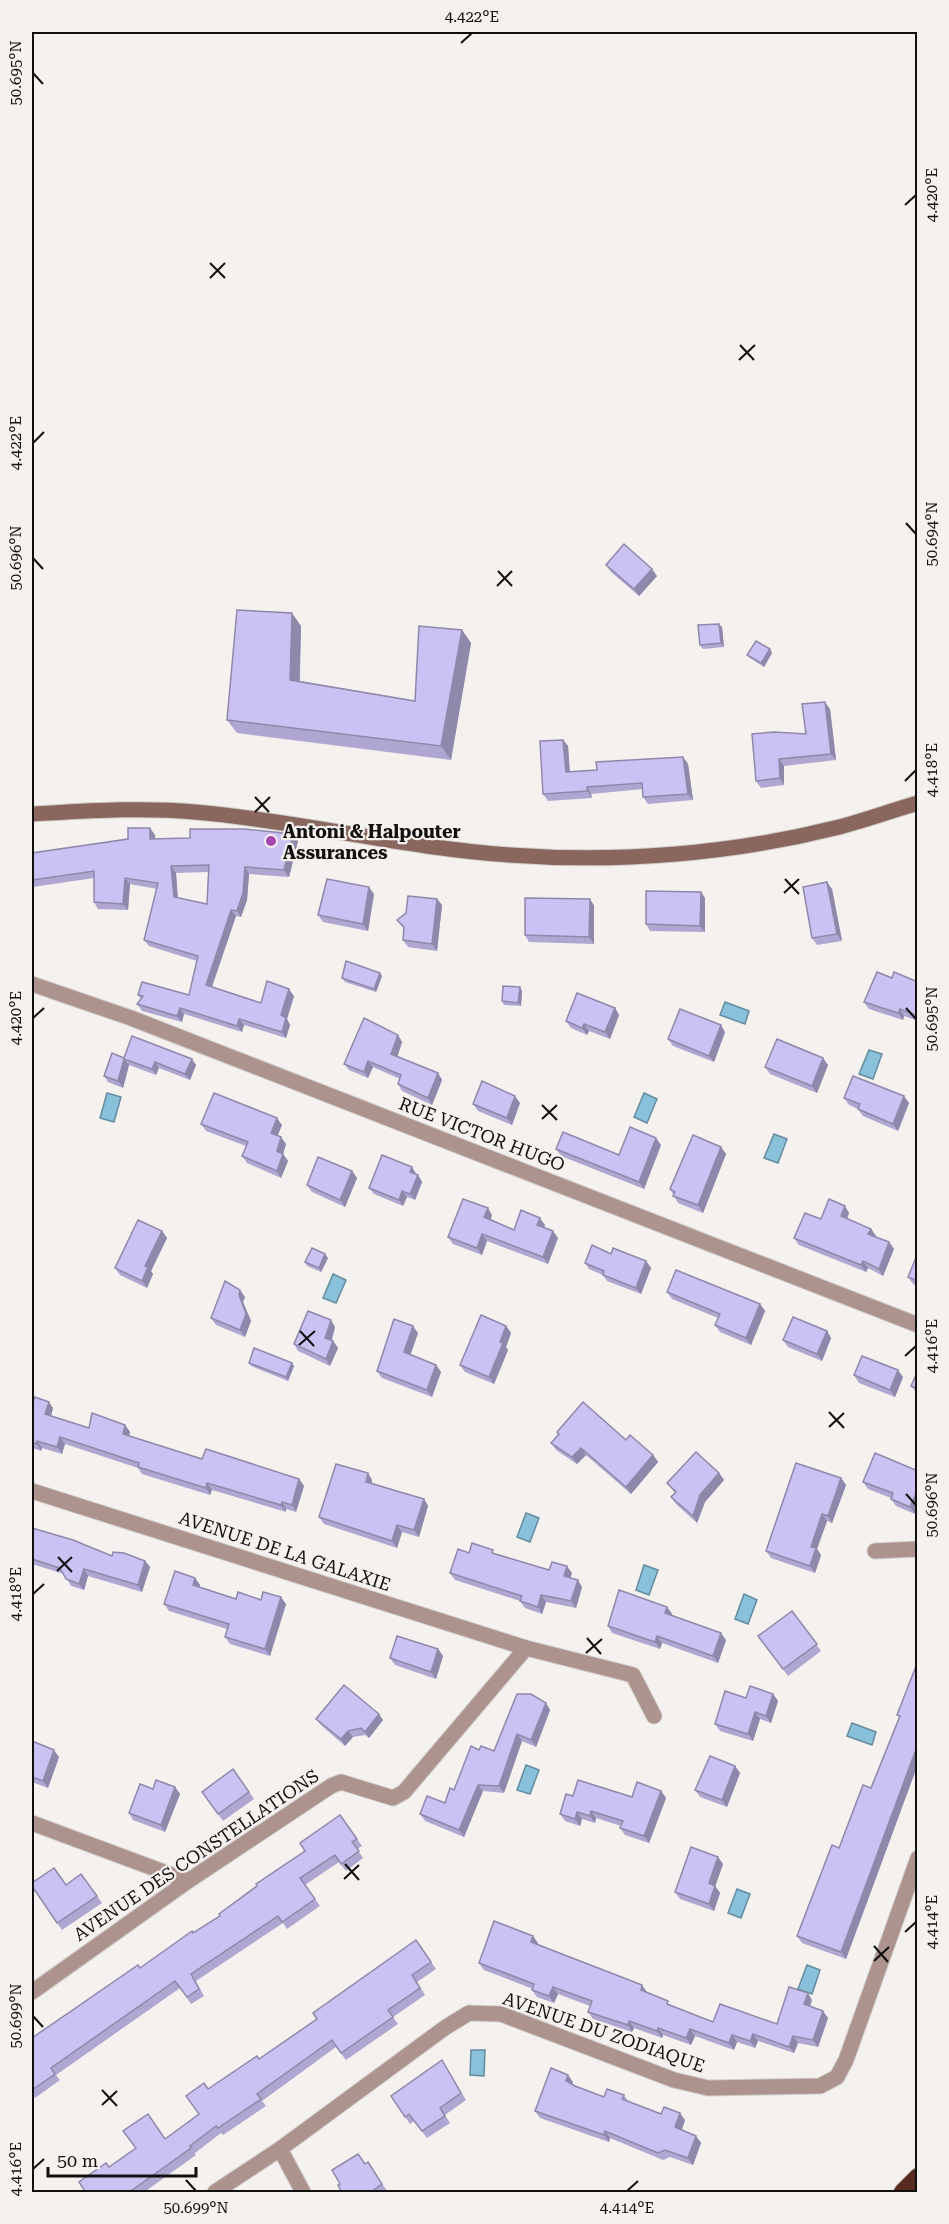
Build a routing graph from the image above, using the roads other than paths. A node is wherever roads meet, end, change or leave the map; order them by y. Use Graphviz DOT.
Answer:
graph roads {
  1 [pos="918,803"];
  2 [pos="32,814"];
  3 [pos="32,984"];
  4 [pos="918,1325"];
  5 [pos="32,1491"];
  6 [pos="918,1549"];
  7 [pos="875,1551"];
  8 [pos="526,1648"];
  9 [pos="654,1716"];
  10 [pos="32,1823"];
  11 [pos="918,1858"];
  12 [pos="188,1881"];
  13 [pos="32,1992"];
  14 [pos="280,2149"];
  15 [pos="918,2177"];
  16 [pos="215,2193"];
  17 [pos="303,2193"];
  18 [pos="903,2193"];
  1 -- 2 [label="main road"];
  3 -- 4 [label="street, RUE VICTOR HUGO"];
  5 -- 8 [label="street, AVENUE DE LA GALAXIE"];
  6 -- 7 [label="street"];
  8 -- 9 [label="street"];
  8 -- 12 [label="street, AVENUE DES CONSTELLATIONS"];
  10 -- 12 [label="street"];
  11 -- 14 [label="street, AVENUE DU ZODIAQUE"];
  12 -- 13 [label="street, AVENUE DES CONSTELLATIONS"];
  14 -- 16 [label="street, AVENUE DU ZODIAQUE"];
  14 -- 17 [label="street"];
  15 -- 18 [label="highway"];
}
